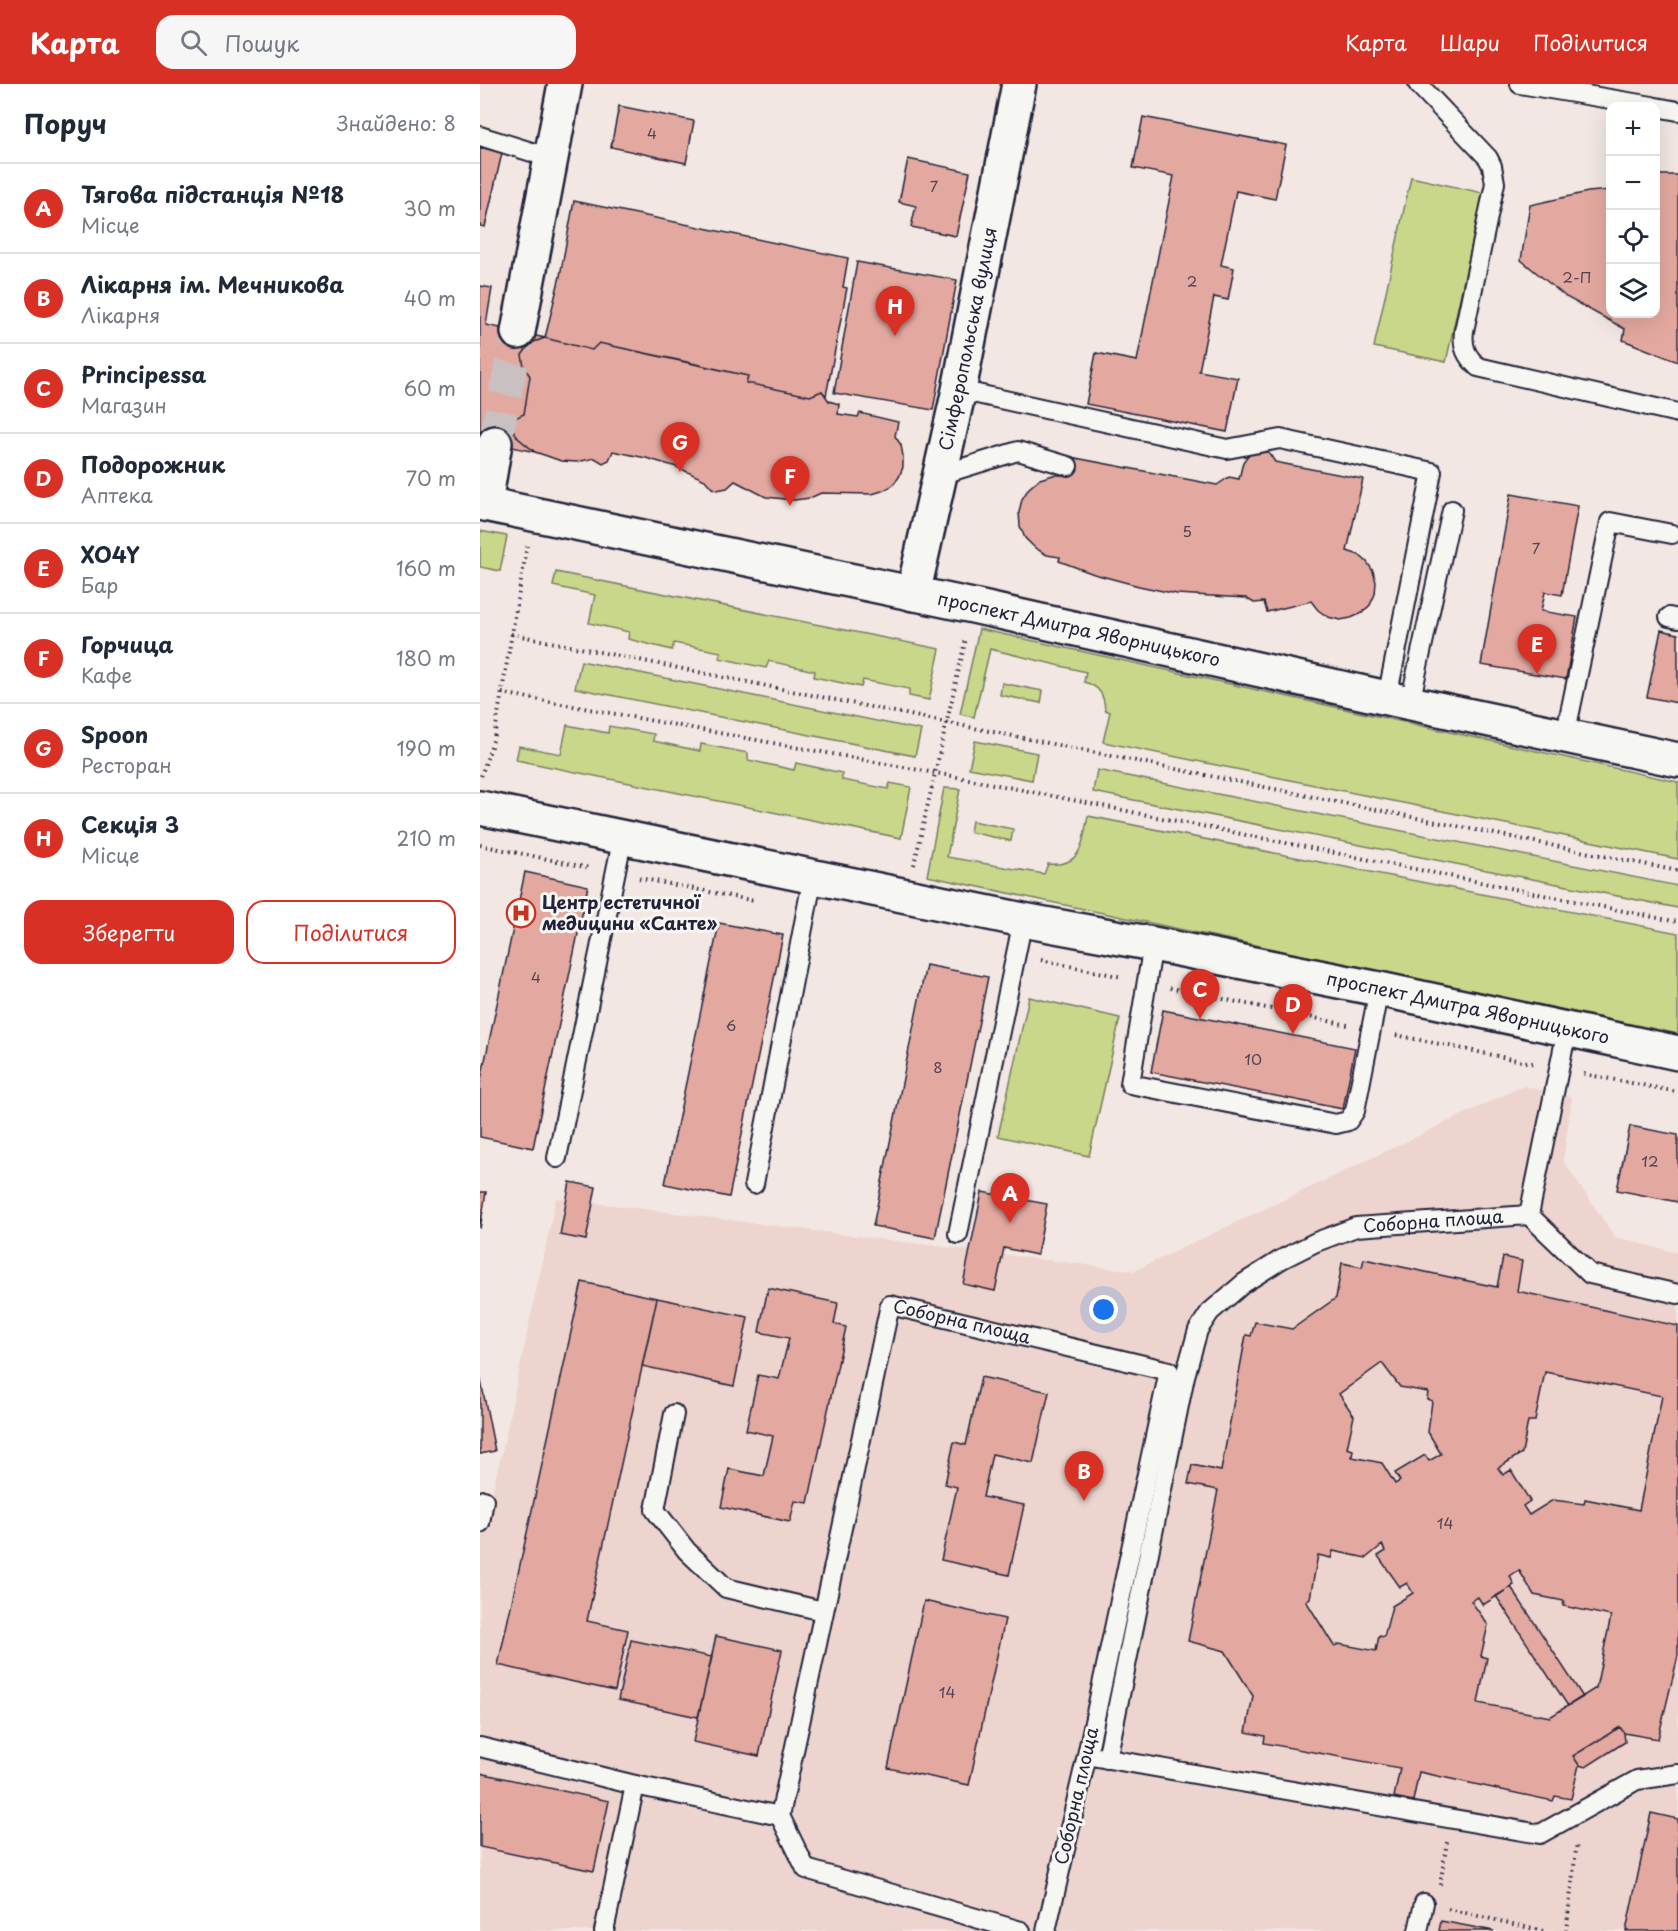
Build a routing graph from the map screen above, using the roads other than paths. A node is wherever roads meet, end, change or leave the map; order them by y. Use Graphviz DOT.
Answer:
graph roads {
  1 [pos="565,84"];
  2 [pos="1019,84"];
  3 [pos="1418,84"];
  4 [pos="1520,84"];
  5 [pos="1625,102"];
  6 [pos="1660,108"];
  7 [pos="1678,111"];
  8 [pos="480,136"];
  9 [pos="551,158"];
  10 [pos="518,332"];
  11 [pos="959,390"];
  12 [pos="1678,413"];
  13 [pos="495,443"];
  14 [pos="1068,466"];
  15 [pos="940,475"];
  16 [pos="482,503"];
  17 [pos="1452,510"];
  18 [pos="1672,534"];
  19 [pos="913,594"];
  20 [pos="1398,701"];
  21 [pos="1565,736"];
  22 [pos="1678,760"];
  23 [pos="480,808"];
  24 [pos="623,836"];
  25 [pos="813,876"];
  26 [pos="1023,920"];
  27 [pos="1153,944"];
  28 [pos="1379,989"];
  29 [pos="1567,1030"];
  30 [pos="1678,1053"];
  31 [pos="557,1158"];
  32 [pos="754,1184"];
  33 [pos="1529,1215"];
  34 [pos="958,1234"];
  35 [pos="1678,1293"];
  36 [pos="674,1414"];
  37 [pos="484,1500"];
  38 [pos="480,1523"];
  39 [pos="823,1611"];
  40 [pos="480,1747"];
  41 [pos="1087,1755"];
  42 [pos="1107,1759"];
  43 [pos="1678,1774"];
  44 [pos="635,1785"];
  45 [pos="780,1816"];
  46 [pos="1430,1904"];
  47 [pos="604,1931"];
  48 [pos="1021,1931"];
  49 [pos="1046,1931"];
  50 [pos="1418,1931"];
  1 -- 9 [label="main road"];
  2 -- 11 [label="main road, Сімферопольська вулиця"];
  3 -- 12 [label="lane"];
  4 -- 5 [label="lane"];
  6 -- 7 [label="lane"];
  8 -- 9 [label="lane"];
  9 -- 10 [label="main road"];
  11 -- 15 [label="main road, Сімферопольська вулиця"];
  11 -- 20 [label="lane"];
  13 -- 16 [label="main road"];
  14 -- 15 [label="lane"];
  15 -- 19 [label="main road, Сімферопольська вулиця"];
  16 -- 19 [label="main road, проспект Дмитра Яворницького"];
  17 -- 20 [label="lane"];
  18 -- 21 [label="lane"];
  19 -- 20 [label="main road, проспект Дмитра Яворницького"];
  20 -- 21 [label="main road, проспект Дмитра Яворницького"];
  21 -- 22 [label="main road, проспект Дмитра Яворницького"];
  23 -- 24 [label="main road, проспект Дмитра Яворницького"];
  24 -- 25 [label="main road, проспект Дмитра Яворницького"];
  24 -- 31 [label="lane"];
  25 -- 26 [label="main road, проспект Дмитра Яворницького"];
  25 -- 32 [label="lane"];
  26 -- 27 [label="main road, проспект Дмитра Яворницького"];
  26 -- 34 [label="lane"];
  27 -- 28 [label="main road, проспект Дмитра Яворницького"];
  27 -- 28 [label="lane"];
  28 -- 29 [label="main road, проспект Дмитра Яворницького"];
  29 -- 30 [label="main road, проспект Дмитра Яворницького"];
  29 -- 33 [label="lane"];
  33 -- 35 [label="lane"];
  33 -- 42 [label="lane, Соборна площа"];
  36 -- 39 [label="lane"];
  37 -- 38 [label="lane"];
  39 -- 41 [label="lane, Соборна площа"];
  39 -- 45 [label="lane, Соборна площа"];
  40 -- 44 [label="lane"];
  41 -- 42 [label="lane"];
  41 -- 49 [label="lane, Соборна площа"];
  42 -- 43 [label="lane"];
  44 -- 45 [label="lane"];
  44 -- 47 [label="lane"];
  45 -- 48 [label="lane"];
  46 -- 50 [label="lane"];
}
